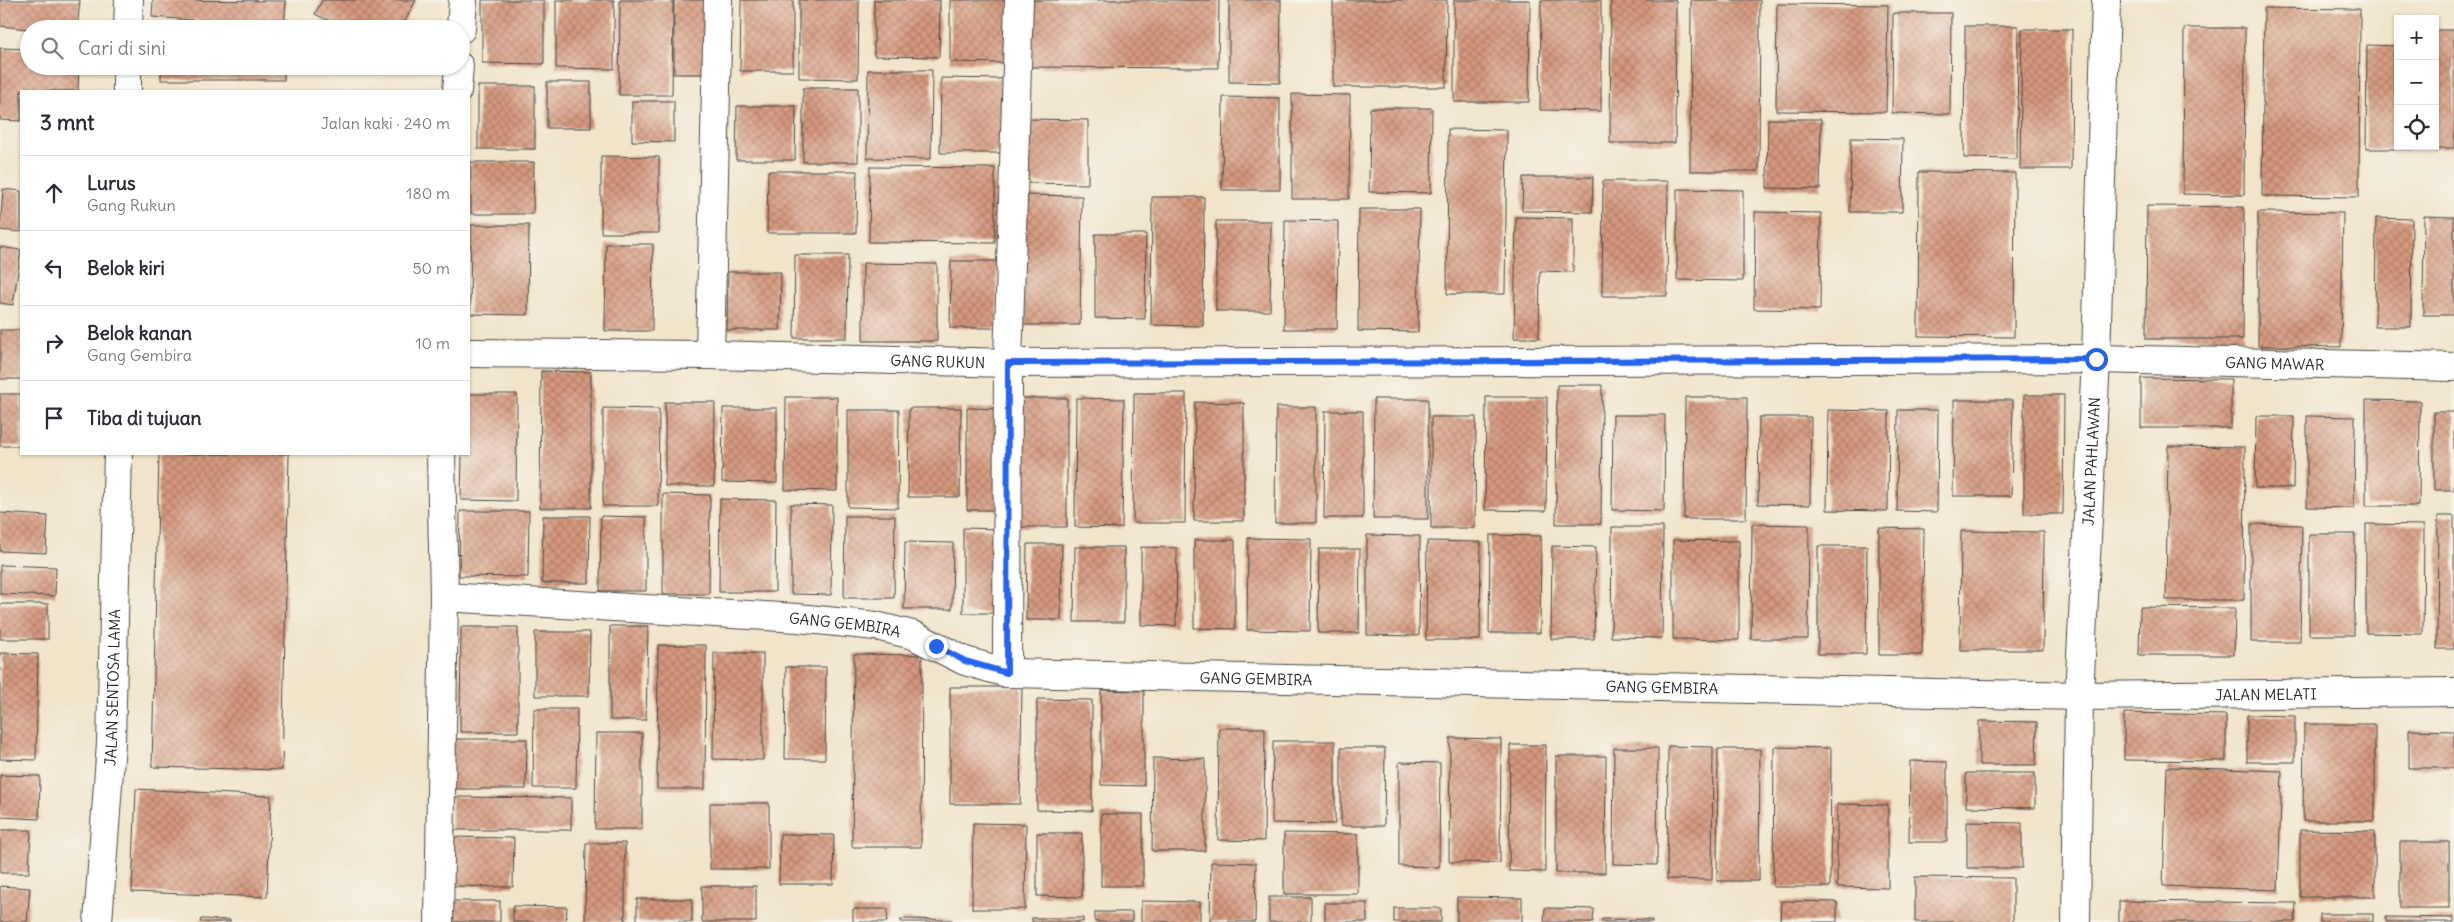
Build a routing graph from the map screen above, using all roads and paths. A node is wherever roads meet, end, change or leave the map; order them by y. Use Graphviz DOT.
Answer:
graph roads {
  1 [pos="129,0"];
  2 [pos="463,0"];
  3 [pos="718,0"];
  4 [pos="1019,0"];
  5 [pos="2106,0"];
  6 [pos="128,20"];
  7 [pos="462,20"];
  8 [pos="128,75"];
  9 [pos="458,75"];
  10 [pos="127,90"];
  11 [pos="457,90"];
  12 [pos="470,352"];
  13 [pos="710,355"];
  14 [pos="2096,359"];
  15 [pos="1008,363"];
  16 [pos="2454,367"];
  17 [pos="118,455"];
  18 [pos="441,455"];
  19 [pos="444,597"];
  20 [pos="1007,673"];
  21 [pos="2454,692"];
  22 [pos="2079,696"];
  23 [pos="98,922"];
  24 [pos="439,922"];
  25 [pos="2076,922"];
  1 -- 6 [label="street"];
  2 -- 7 [label="street"];
  3 -- 13 [label="street"];
  4 -- 15 [label="street"];
  5 -- 14 [label="street, JALAN PAHLAWAN"];
  8 -- 10 [label="street"];
  9 -- 11 [label="street"];
  12 -- 13 [label="street, GANG RUKUN"];
  13 -- 15 [label="street, GANG RUKUN"];
  14 -- 15 [label="street, GANG RUKUN"];
  14 -- 16 [label="street, GANG MAWAR"];
  14 -- 22 [label="street, JALAN PAHLAWAN"];
  15 -- 20 [label="street"];
  17 -- 23 [label="street, JALAN SENTOSA LAMA"];
  18 -- 19 [label="street"];
  19 -- 20 [label="street, GANG GEMBIRA"];
  19 -- 24 [label="street"];
  20 -- 22 [label="street, GANG GEMBIRA"];
  21 -- 22 [label="street, JALAN MELATI"];
  22 -- 25 [label="street, JALAN PAHLAWAN"];
}
